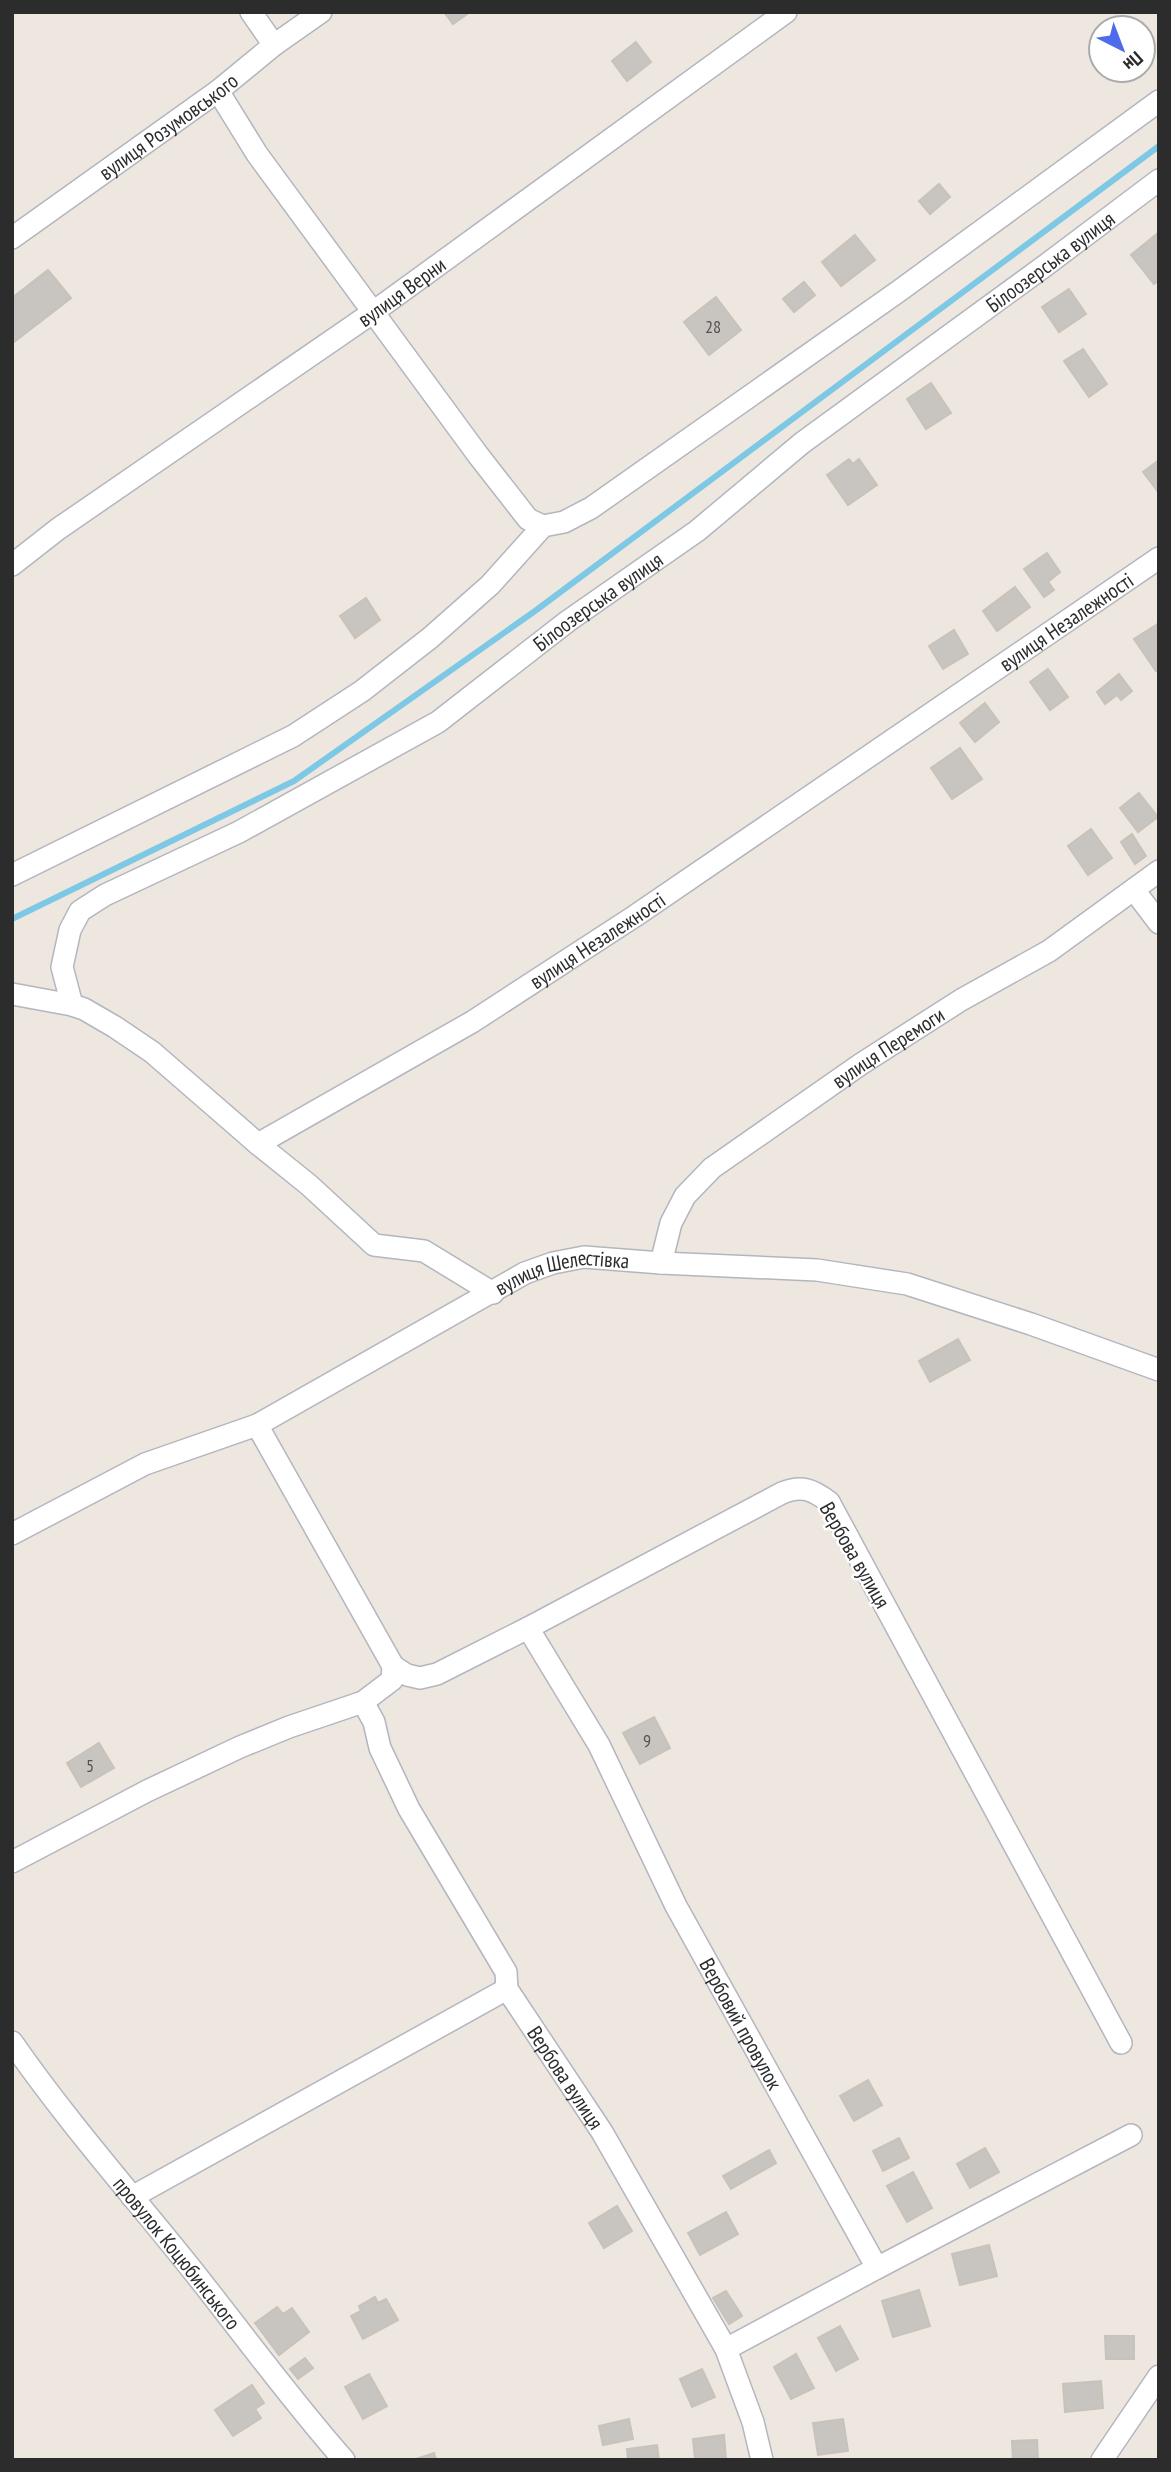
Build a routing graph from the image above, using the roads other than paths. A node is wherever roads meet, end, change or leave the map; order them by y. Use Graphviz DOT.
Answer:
graph roads {
  1 [pos="251,12"];
  2 [pos="321,12"];
  3 [pos="786,12"];
  4 [pos="274,45"];
  5 [pos="218,92"];
  6 [pos="1159,101"];
  7 [pos="1159,180"];
  8 [pos="12,238"];
  9 [pos="372,313"];
  10 [pos="543,526"];
  11 [pos="1158,562"];
  12 [pos="12,565"];
  13 [pos="1159,872"];
  14 [pos="12,875"];
  15 [pos="1133,890"];
  16 [pos="1159,923"];
  17 [pos="12,994"];
  18 [pos="72,1005"];
  19 [pos="258,1144"];
  20 [pos="661,1263"];
  21 [pos="494,1293"];
  22 [pos="1159,1370"];
  23 [pos="257,1425"];
  24 [pos="12,1534"];
  25 [pos="528,1628"];
  26 [pos="393,1666"];
  27 [pos="363,1702"];
  28 [pos="12,1862"];
  29 [pos="507,1989"];
  30 [pos="12,2042"];
  31 [pos="1121,2043"];
  32 [pos="1131,2135"];
  33 [pos="132,2197"];
  34 [pos="877,2268"];
  35 [pos="726,2349"];
  36 [pos="1159,2376"];
  37 [pos="344,2460"];
  38 [pos="762,2460"];
  39 [pos="1102,2460"];
  1 -- 4 [label="street"];
  2 -- 4 [label="street, вулиця Розумовського"];
  3 -- 9 [label="street, вулиця Верни"];
  4 -- 5 [label="street, вулиця Розумовського"];
  5 -- 8 [label="street, вулиця Розумовського"];
  5 -- 9 [label="street"];
  6 -- 10 [label="street"];
  7 -- 18 [label="street, Білоозерська вулиця"];
  9 -- 10 [label="street"];
  9 -- 12 [label="street, вулиця Верни"];
  10 -- 14 [label="street"];
  11 -- 19 [label="street, вулиця Незалежності"];
  13 -- 15 [label="street, вулиця Перемоги"];
  15 -- 16 [label="street"];
  15 -- 20 [label="street, вулиця Перемоги"];
  17 -- 18 [label="street"];
  18 -- 19 [label="street"];
  19 -- 21 [label="street"];
  20 -- 21 [label="street, вулиця Шелестівка"];
  20 -- 22 [label="street, вулиця Шелестівка"];
  21 -- 23 [label="street, вулиця Шелестівка"];
  23 -- 24 [label="street, вулиця Шелестівка"];
  23 -- 26 [label="street"];
  25 -- 26 [label="street, Вербова вулиця"];
  25 -- 31 [label="street, Вербова вулиця"];
  25 -- 34 [label="street, Вербовий провулок"];
  26 -- 27 [label="street"];
  27 -- 28 [label="street"];
  27 -- 29 [label="street, Вербова вулиця"];
  29 -- 33 [label="street"];
  29 -- 35 [label="street, Вербова вулиця"];
  30 -- 33 [label="street, провулок Коцюбинського"];
  32 -- 34 [label="street"];
  33 -- 37 [label="street, провулок Коцюбинського"];
  34 -- 35 [label="street"];
  35 -- 38 [label="street, Вербова вулиця"];
  36 -- 39 [label="street"];
}
